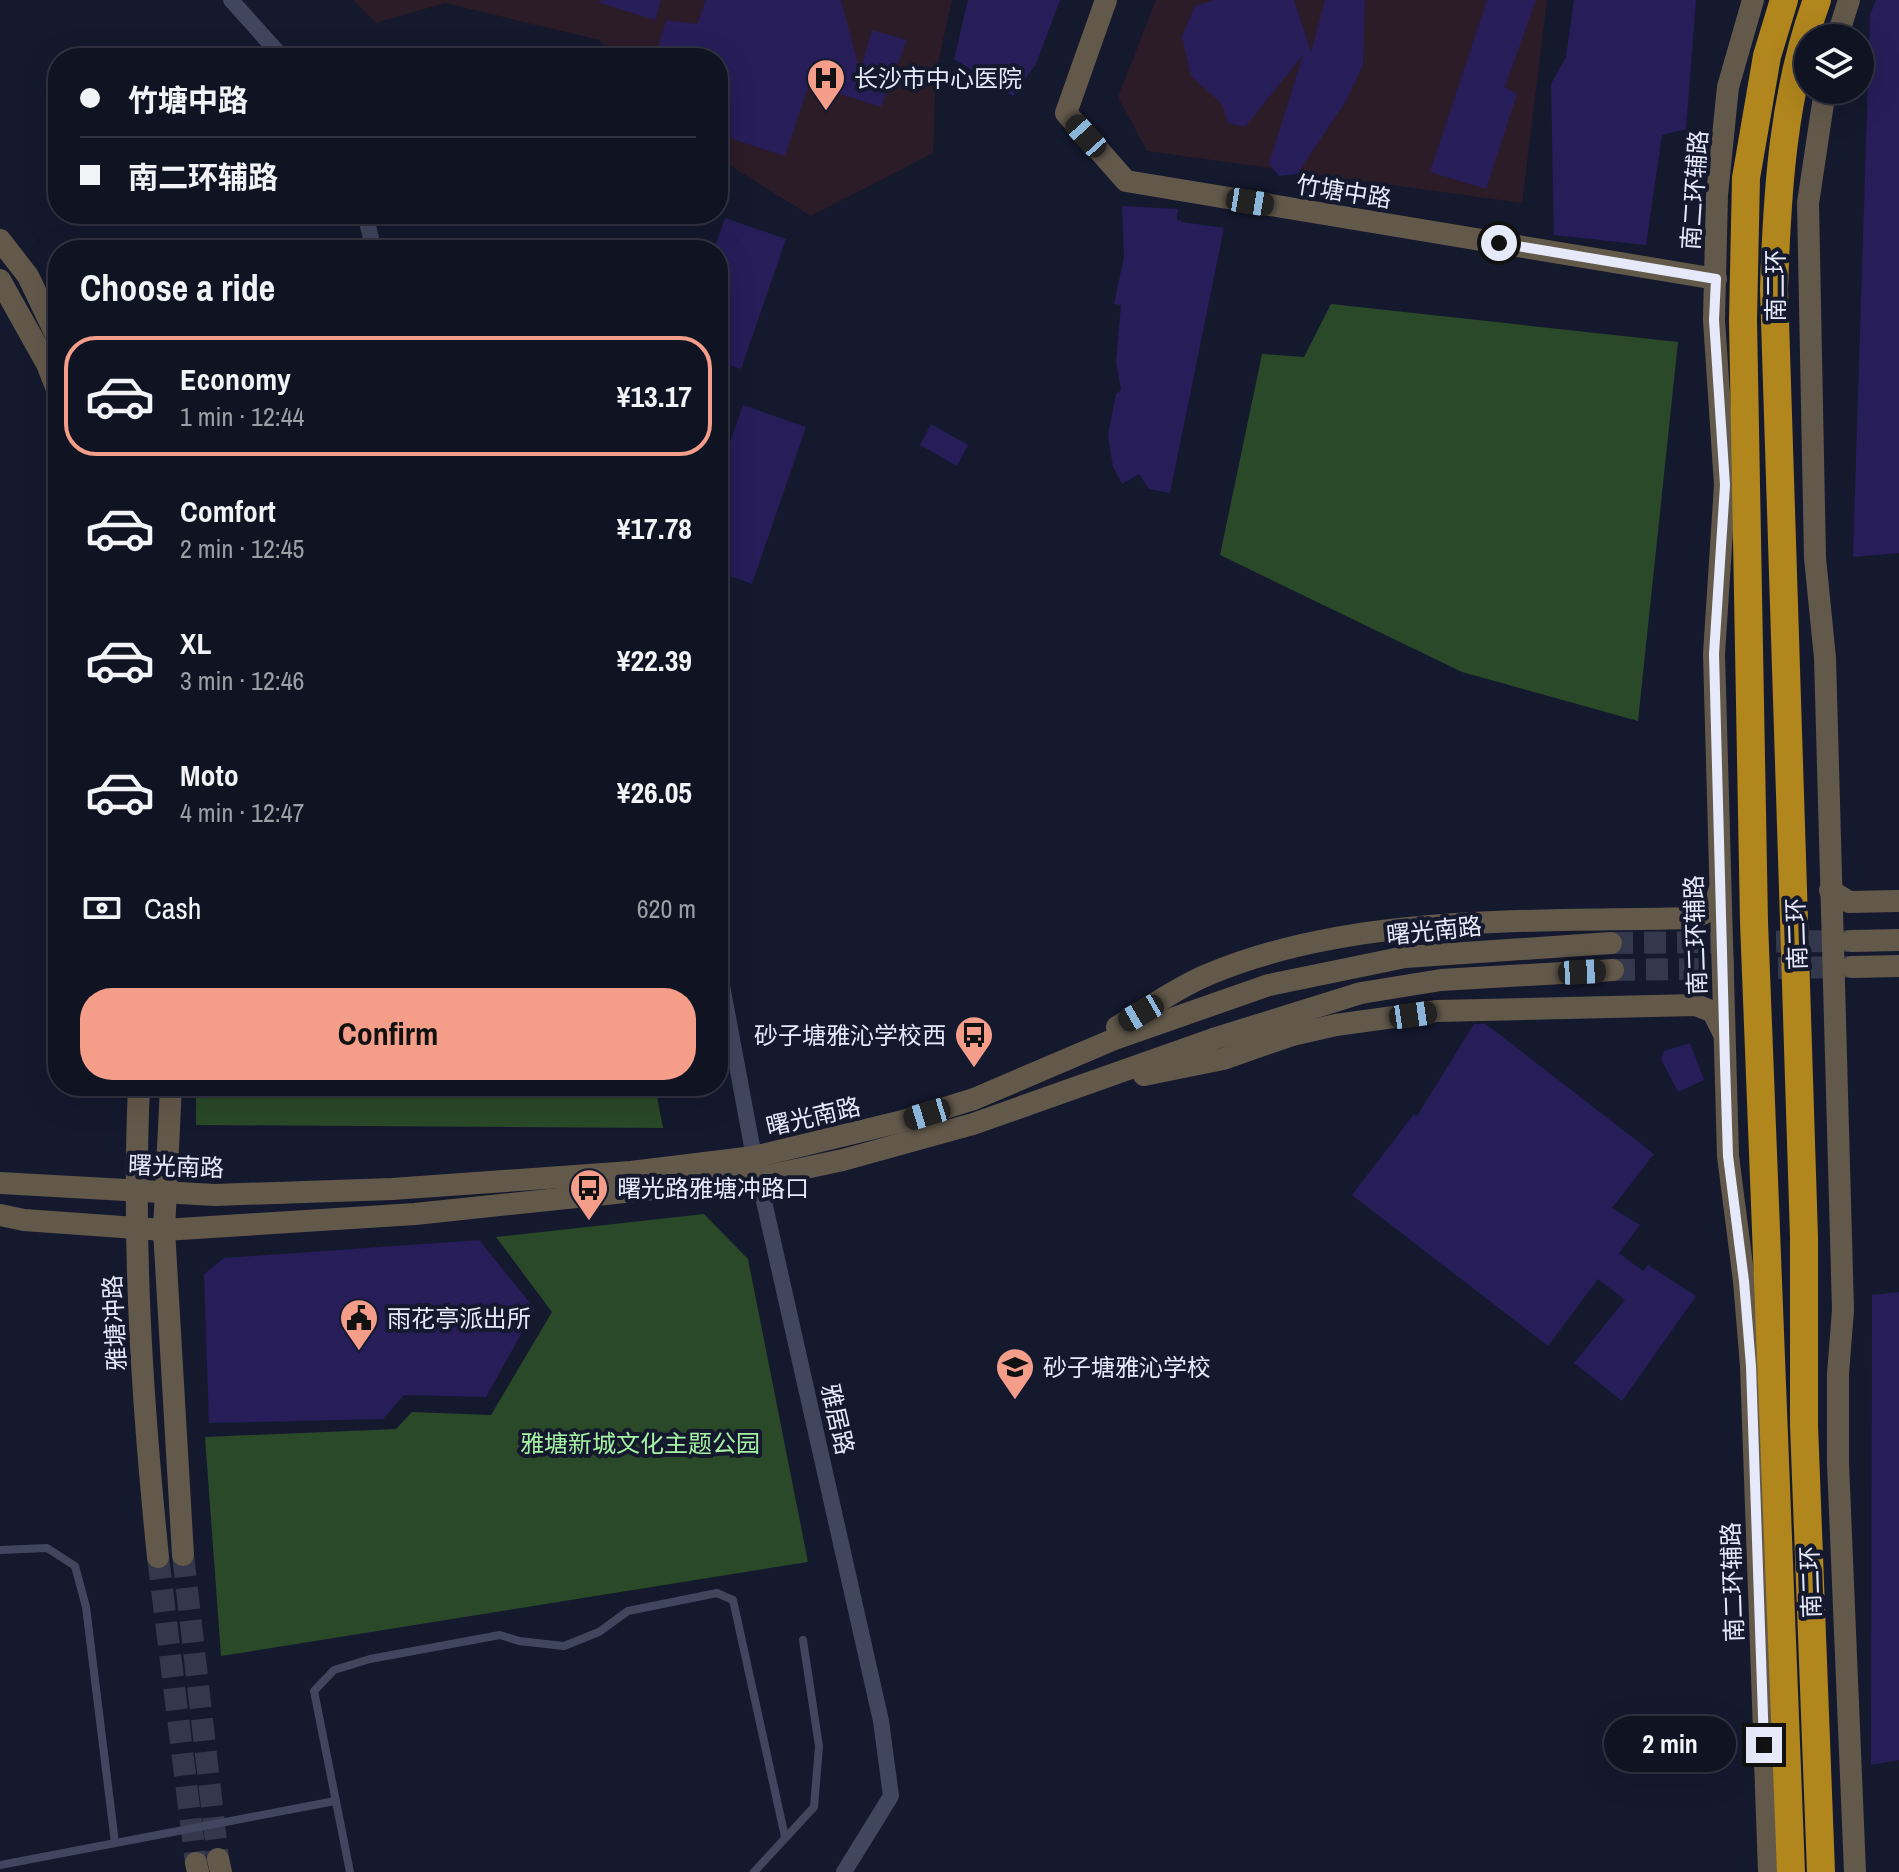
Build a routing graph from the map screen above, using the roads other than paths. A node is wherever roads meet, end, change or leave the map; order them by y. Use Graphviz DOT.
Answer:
graph roads {
  1 [pos="231,0"];
  2 [pos="1106,0"];
  3 [pos="1753,0"];
  4 [pos="1784,0"];
  5 [pos="1817,0"];
  6 [pos="1849,0"];
  7 [pos="1841,24"];
  8 [pos="274,48"];
  9 [pos="1823,104"];
  10 [pos="0,240"];
  11 [pos="1716,279"];
  12 [pos="0,280"];
  13 [pos="48,318"];
  14 [pos="48,367"];
  15 [pos="1720,890"];
  16 [pos="1839,896"];
  17 [pos="1899,901"];
  18 [pos="1899,940"];
  19 [pos="1851,941"];
  20 [pos="1611,943"];
  21 [pos="1899,966"];
  22 [pos="1852,967"];
  23 [pos="1613,970"];
  24 [pos="728,1017"];
  25 [pos="1724,1033"];
  26 [pos="1060,1060"];
  27 [pos="1068,1090"];
  28 [pos="139,1096"];
  29 [pos="171,1096"];
  30 [pos="756,1167"];
  31 [pos="0,1183"];
  32 [pos="134,1191"];
  33 [pos="166,1193"];
  34 [pos="0,1215"];
  35 [pos="135,1228"];
  36 [pos="164,1230"];
  37 [pos="0,1550"];
  38 [pos="183,1555"];
  39 [pos="158,1557"];
  40 [pos="803,1640"];
  41 [pos="335,1801"];
  42 [pos="785,1837"];
  43 [pos="115,1843"];
  44 [pos="0,1865"];
  45 [pos="350,1872"];
  46 [pos="754,1872"];
  47 [pos="844,1872"];
  48 [pos="1769,1872"];
  49 [pos="1791,1872"];
  50 [pos="1821,1872"];
  51 [pos="1855,1872"];
  1 -- 8 [label="street"];
  2 -- 11 [label="main road, 竹塘中路"];
  3 -- 11 [label="main road, 南二环辅路"];
  4 -- 49 [label="highway, 南二环"];
  5 -- 50 [label="highway, 南二环"];
  6 -- 7 [label="main road"];
  9 -- 16 [label="main road"];
  10 -- 13 [label="main road"];
  11 -- 15 [label="main road, 南二环辅路"];
  12 -- 14 [label="main road"];
  15 -- 25 [label="main road, 南二环辅路"];
  15 -- 26 [label="main road"];
  16 -- 17 [label="main road"];
  16 -- 51 [label="main road"];
  18 -- 19 [label="main road"];
  20 -- 26 [label="main road, 曙光南路"];
  21 -- 22 [label="main road"];
  23 -- 27 [label="main road, 曙光南路"];
  24 -- 30 [label="street, 雅居路"];
  25 -- 27 [label="main road"];
  25 -- 48 [label="main road, 南二环辅路"];
  26 -- 30 [label="main road, 曙光南路"];
  27 -- 30 [label="main road, 曙光南路"];
  28 -- 32 [label="main road, 雅塘冲路"];
  29 -- 33 [label="main road"];
  30 -- 33 [label="main road, 曙光南路"];
  30 -- 36 [label="main road, 曙光南路"];
  30 -- 47 [label="street, 雅居路"];
  31 -- 32 [label="main road, 曙光南路"];
  32 -- 33 [label="main road, 曙光南路"];
  32 -- 35 [label="main road, 雅塘冲路"];
  33 -- 36 [label="main road"];
  34 -- 35 [label="main road, 曙光南路"];
  35 -- 36 [label="main road, 曙光南路"];
  35 -- 39 [label="main road, 雅塘冲路"];
  36 -- 38 [label="main road"];
  37 -- 43 [label="lane"];
  40 -- 42 [label="lane"];
  41 -- 42 [label="lane"];
  41 -- 43 [label="lane"];
  41 -- 45 [label="lane"];
  42 -- 46 [label="lane"];
  43 -- 44 [label="lane"];
}
